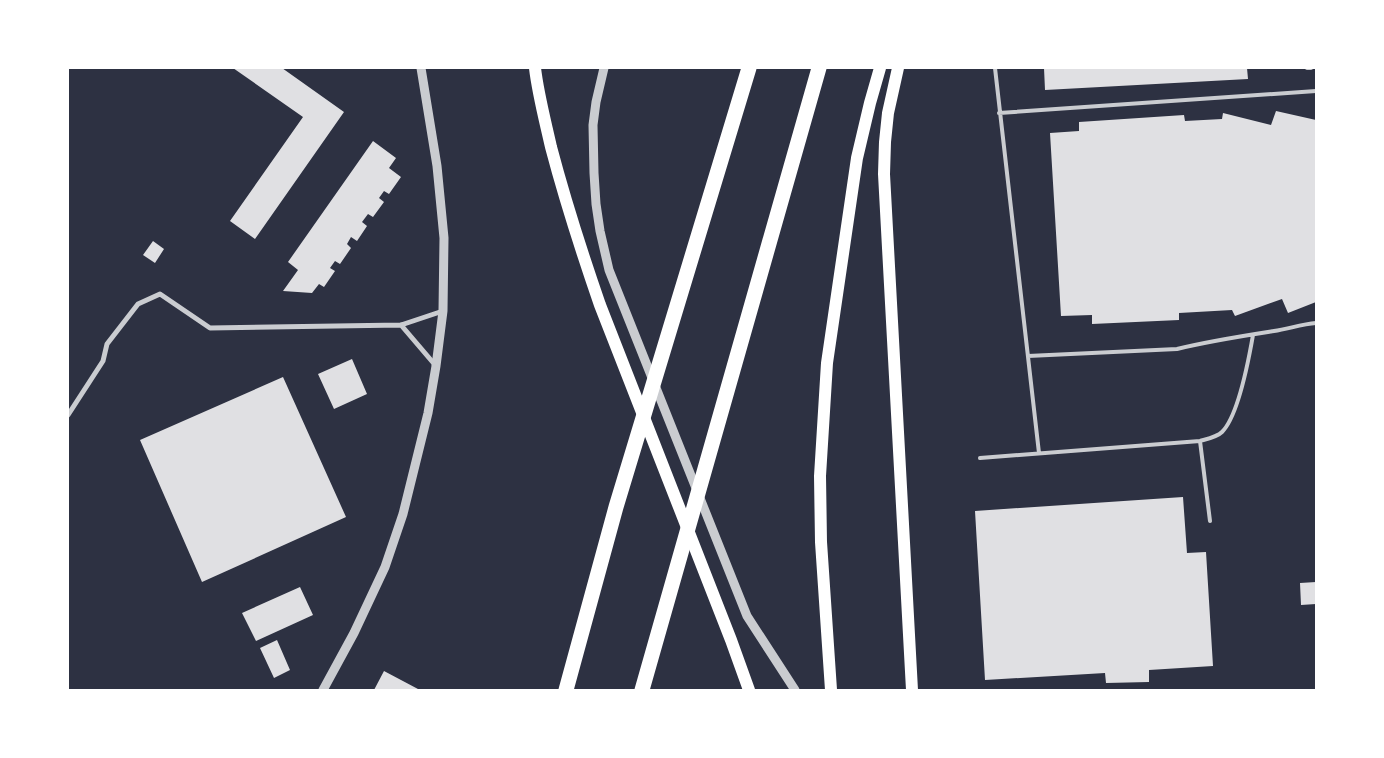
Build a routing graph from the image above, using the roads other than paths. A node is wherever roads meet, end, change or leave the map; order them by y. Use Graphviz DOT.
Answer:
graph roads {
  1 [pos="421,68"];
  2 [pos="535,68"];
  3 [pos="604,68"];
  4 [pos="749,68"];
  5 [pos="819,68"];
  6 [pos="880,68"];
  7 [pos="898,68"];
  8 [pos="995,68"];
  9 [pos="1307,68"];
  10 [pos="1311,68"];
  11 [pos="1316,91"];
  12 [pos="999,113"];
  13 [pos="443,311"];
  14 [pos="1316,323"];
  15 [pos="401,325"];
  16 [pos="1253,335"];
  17 [pos="1028,356"];
  18 [pos="436,366"];
  19 [pos="68,416"];
  20 [pos="1200,441"];
  21 [pos="1039,453"];
  22 [pos="980,458"];
  23 [pos="1210,522"];
  24 [pos="323,690"];
  25 [pos="566,690"];
  26 [pos="642,690"];
  27 [pos="749,690"];
  28 [pos="795,690"];
  29 [pos="831,690"];
  30 [pos="912,690"];
  1 -- 13 [label="street"];
  2 -- 27 [label="main road"];
  3 -- 28 [label="street"];
  4 -- 25 [label="highway"];
  5 -- 26 [label="highway"];
  6 -- 29 [label="main road"];
  7 -- 30 [label="main road"];
  8 -- 12 [label="lane"];
  9 -- 10 [label="lane"];
  11 -- 12 [label="lane"];
  12 -- 17 [label="lane"];
  13 -- 15 [label="street"];
  13 -- 18 [label="street"];
  14 -- 16 [label="lane"];
  15 -- 18 [label="street"];
  15 -- 19 [label="street"];
  16 -- 17 [label="lane"];
  16 -- 20 [label="lane"];
  17 -- 21 [label="lane"];
  18 -- 24 [label="street"];
  20 -- 21 [label="lane"];
  20 -- 23 [label="lane"];
  21 -- 22 [label="lane"];
}
